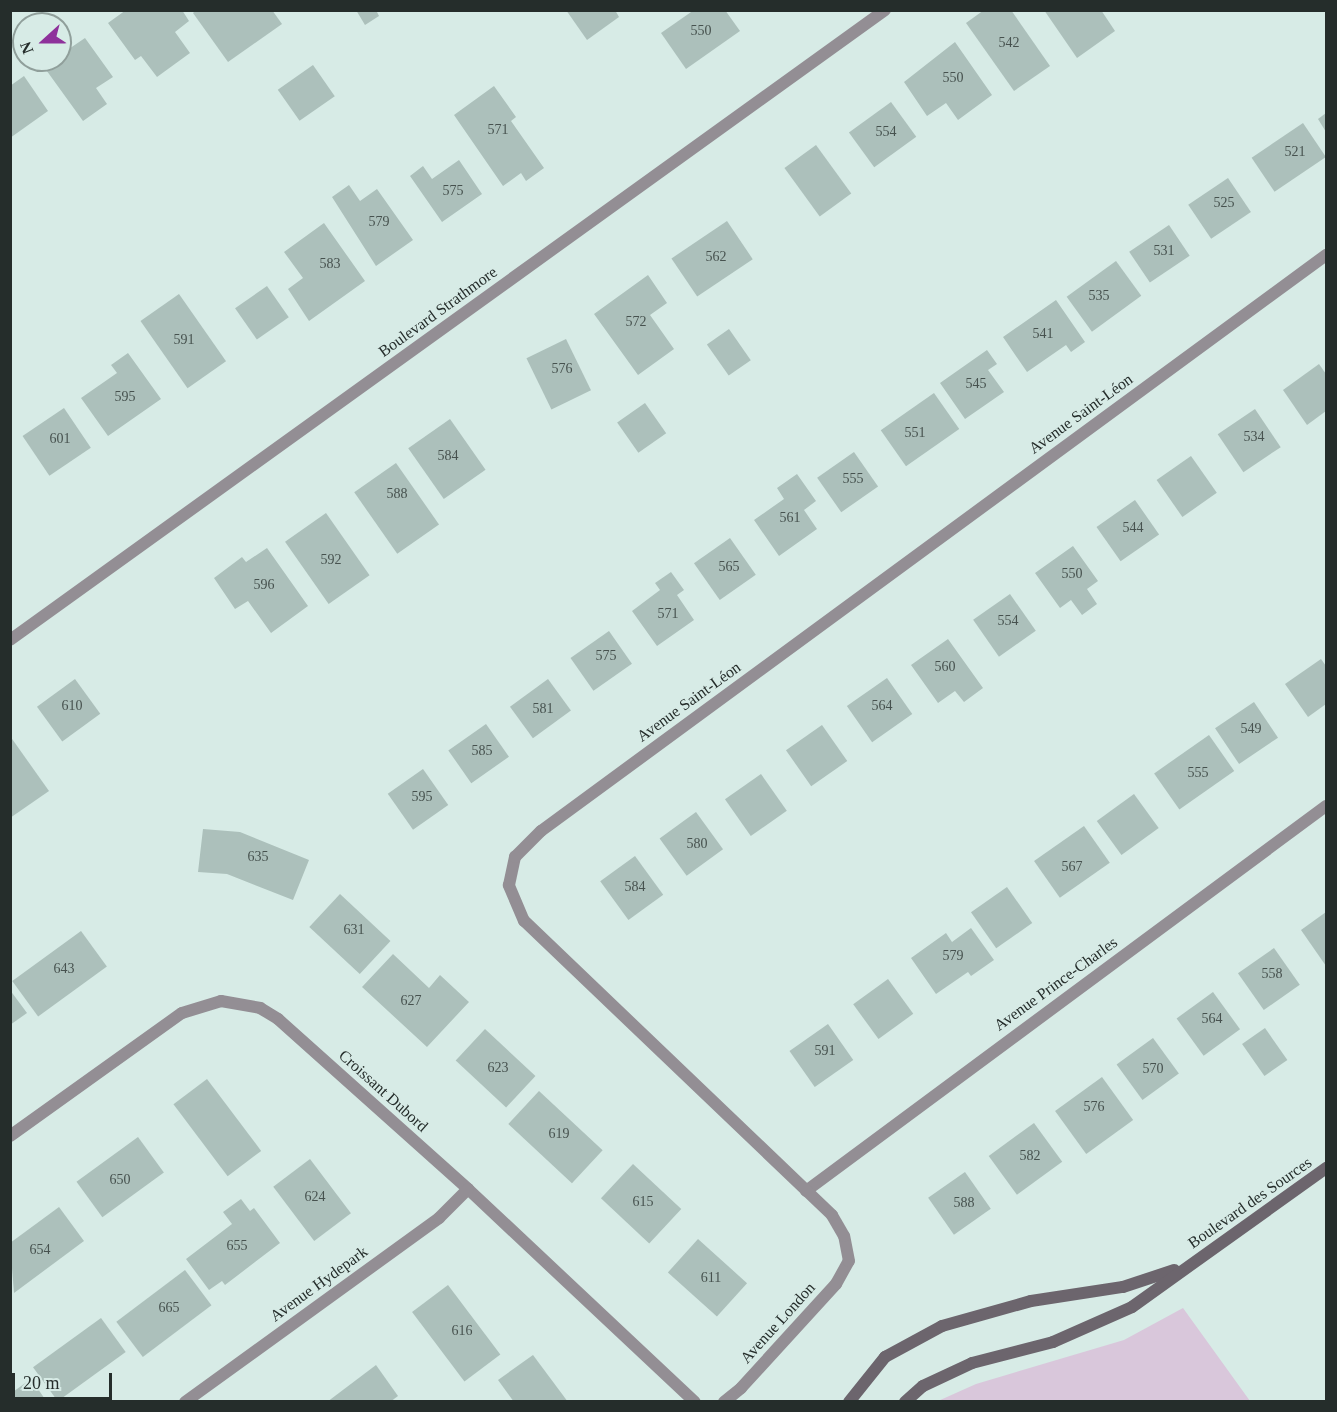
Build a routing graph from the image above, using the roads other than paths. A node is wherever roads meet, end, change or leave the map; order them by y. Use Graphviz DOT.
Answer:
graph roads {
  1 [pos="885,10"];
  2 [pos="868,16"];
  3 [pos="1326,255"];
  4 [pos="10,640"];
  5 [pos="1326,806"];
  6 [pos="10,1136"];
  7 [pos="1326,1168"];
  8 [pos="468,1189"];
  9 [pos="806,1191"];
  10 [pos="849,1261"];
  11 [pos="1192,1264"];
  12 [pos="186,1401"];
  13 [pos="695,1401"];
  14 [pos="724,1401"];
  15 [pos="849,1401"];
  16 [pos="905,1401"];
  1 -- 2 [label="street, Boulevard Strathmore"];
  2 -- 4 [label="street, Boulevard Strathmore"];
  3 -- 9 [label="street, Avenue Saint-Léon"];
  5 -- 9 [label="street, Avenue Prince-Charles"];
  6 -- 8 [label="street, Croissant Dubord"];
  7 -- 11 [label="main road, Boulevard des Sources"];
  8 -- 12 [label="street, Avenue Hydepark"];
  8 -- 13 [label="street, Croissant Dubord"];
  9 -- 10 [label="street, Avenue Saint-Léon"];
  10 -- 14 [label="street, Avenue London"];
  11 -- 15 [label="main road"];
  11 -- 16 [label="main road"];
}
